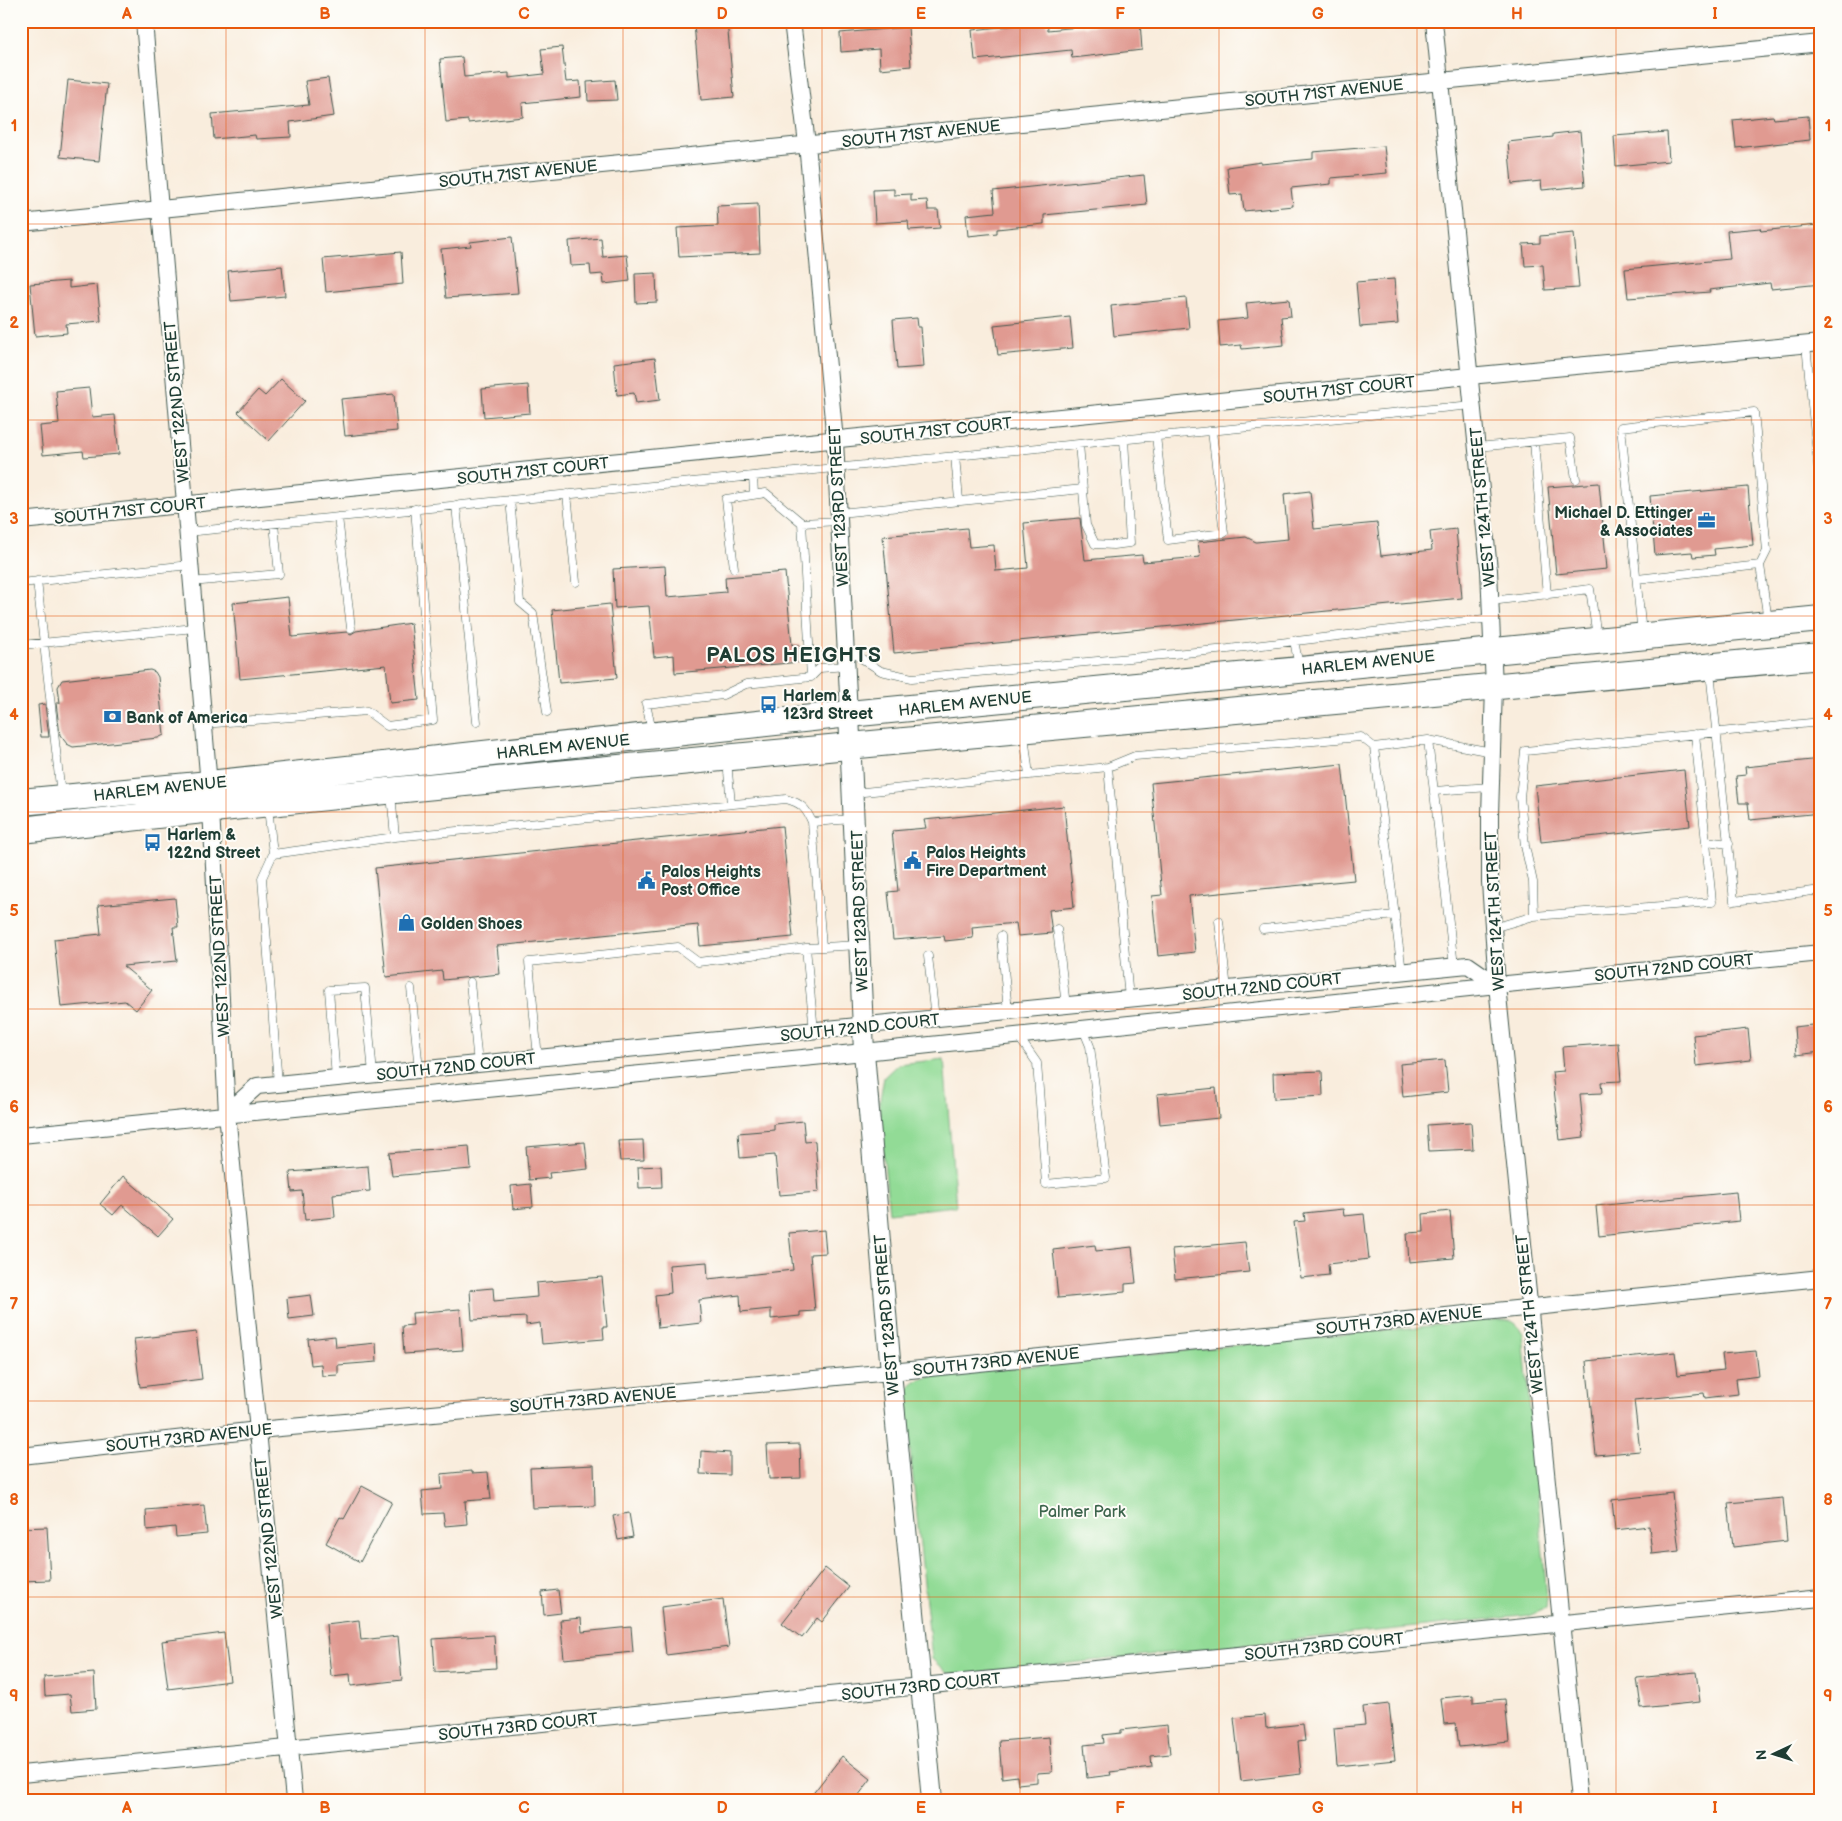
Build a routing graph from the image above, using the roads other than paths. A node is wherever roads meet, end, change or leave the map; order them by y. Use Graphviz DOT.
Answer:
graph roads {
  1 [pos="144,21"];
  2 [pos="792,21"];
  3 [pos="1434,21"];
  4 [pos="1821,43"];
  5 [pos="1440,80"];
  6 [pos="807,144"];
  7 [pos="161,209"];
  8 [pos="21,223"];
  9 [pos="1813,344"];
  10 [pos="1469,376"];
  11 [pos="1472,405"];
  12 [pos="1212,430"];
  13 [pos="1156,436"];
  14 [pos="1124,439"];
  15 [pos="835,440"];
  16 [pos="1534,442"];
  17 [pos="1079,444"];
  18 [pos="1477,448"];
  19 [pos="955,456"];
  20 [pos="837,467"];
  21 [pos="753,476"];
  22 [pos="1576,479"];
  23 [pos="1083,489"];
  24 [pos="1821,493"];
  25 [pos="567,494"];
  26 [pos="754,494"];
  27 [pos="510,500"];
  28 [pos="959,500"];
  29 [pos="185,504"];
  30 [pos="456,505"];
  31 [pos="415,510"];
  32 [pos="338,517"];
  33 [pos="839,517"];
  34 [pos="21,521"];
  35 [pos="802,523"];
  36 [pos="274,524"];
  37 [pos="187,532"];
  38 [pos="190,565"];
  39 [pos="1760,565"];
  40 [pos="734,568"];
  41 [pos="1637,579"];
  42 [pos="37,581"];
  43 [pos="192,582"];
  44 [pos="576,582"];
  45 [pos="21,583"];
  46 [pos="1547,595"];
  47 [pos="1491,601"];
  48 [pos="1492,618"];
  49 [pos="1821,619"];
  50 [pos="1769,624"];
  51 [pos="195,628"];
  52 [pos="351,628"];
  53 [pos="1643,636"];
  54 [pos="1294,640"];
  55 [pos="1597,640"];
  56 [pos="45,643"];
  57 [pos="21,645"];
  58 [pos="846,648"];
  59 [pos="1493,650"];
  60 [pos="1821,656"];
  61 [pos="847,666"];
  62 [pos="1710,666"];
  63 [pos="1299,669"];
  64 [pos="811,677"];
  65 [pos="1494,688"];
  66 [pos="547,712"];
  67 [pos="849,714"];
  68 [pos="477,722"];
  69 [pos="1821,722"];
  70 [pos="204,724"];
  71 [pos="1024,729"];
  72 [pos="1717,733"];
  73 [pos="1695,734"];
  74 [pos="652,736"];
  75 [pos="1428,740"];
  76 [pos="852,744"];
  77 [pos="1374,746"];
  78 [pos="1492,752"];
  79 [pos="727,757"];
  80 [pos="1108,767"];
  81 [pos="1029,775"];
  82 [pos="1490,787"];
  83 [pos="391,791"];
  84 [pos="1434,791"];
  85 [pos="854,793"];
  86 [pos="210,796"];
  87 [pos="61,798"];
  88 [pos="21,802"];
  89 [pos="268,803"];
  90 [pos="730,804"];
  91 [pos="855,819"];
  92 [pos="812,822"];
  93 [pos="21,830"];
  94 [pos="395,837"];
  95 [pos="1706,842"];
  96 [pos="1729,844"];
  97 [pos="274,854"];
  98 [pos="1821,890"];
  99 [pos="1395,916"];
  100 [pos="1534,916"];
  101 [pos="1219,921"];
  102 [pos="1493,928"];
  103 [pos="1057,929"];
  104 [pos="1263,930"];
  105 [pos="1000,936"];
  106 [pos="860,945"];
  107 [pos="822,947"];
  108 [pos="806,948"];
  109 [pos="1821,953"];
  110 [pos="928,956"];
  111 [pos="1454,966"];
  112 [pos="1402,972"];
  113 [pos="470,982"];
  114 [pos="1496,985"];
  115 [pos="411,988"];
  116 [pos="1227,989"];
  117 [pos="1129,999"];
  118 [pos="1066,1006"];
  119 [pos="1008,1012"];
  120 [pos="936,1019"];
  121 [pos="863,1026"];
  122 [pos="1076,1030"];
  123 [pos="814,1031"];
  124 [pos="1018,1036"];
  125 [pos="864,1052"];
  126 [pos="538,1058"];
  127 [pos="478,1064"];
  128 [pos="419,1070"];
  129 [pos="373,1074"];
  130 [pos="336,1078"];
  131 [pos="278,1084"];
  132 [pos="227,1113"];
  133 [pos="21,1135"];
  134 [pos="1821,1278"];
  135 [pos="1528,1306"];
  136 [pos="891,1372"];
  137 [pos="258,1430"];
  138 [pos="21,1456"];
  139 [pos="1821,1598"];
  140 [pos="1561,1622"];
  141 [pos="923,1686"];
  142 [pos="289,1748"];
  143 [pos="21,1774"];
  144 [pos="294,1800"];
  145 [pos="932,1800"];
  146 [pos="1579,1800"];
  1 -- 7 [label="street, WEST 122ND STREET"];
  2 -- 6 [label="street, WEST 123RD STREET"];
  3 -- 5 [label="street, WEST 124TH STREET"];
  4 -- 5 [label="street, SOUTH 71ST AVENUE"];
  5 -- 6 [label="street, SOUTH 71ST AVENUE"];
  5 -- 10 [label="street, WEST 124TH STREET"];
  6 -- 7 [label="street, SOUTH 71ST AVENUE"];
  6 -- 15 [label="street, WEST 123RD STREET"];
  7 -- 8 [label="street, SOUTH 71ST AVENUE"];
  7 -- 29 [label="street, WEST 122ND STREET"];
  9 -- 10 [label="street, SOUTH 71ST COURT"];
  9 -- 24 [label="lane"];
  10 -- 11 [label="street, WEST 124TH STREET"];
  10 -- 15 [label="street, SOUTH 71ST COURT"];
  11 -- 12 [label="lane, SOUTH 71ST COURT"];
  11 -- 18 [label="street, WEST 124TH STREET"];
  12 -- 13 [label="lane, SOUTH 71ST COURT"];
  12 -- 13 [label="lane"];
  13 -- 14 [label="lane, SOUTH 71ST COURT"];
  14 -- 17 [label="lane, SOUTH 71ST COURT"];
  14 -- 23 [label="lane"];
  15 -- 20 [label="street, WEST 123RD STREET"];
  15 -- 29 [label="street, SOUTH 71ST COURT"];
  16 -- 18 [label="lane"];
  16 -- 22 [label="lane"];
  16 -- 46 [label="lane"];
  17 -- 19 [label="lane, SOUTH 71ST COURT"];
  17 -- 23 [label="lane"];
  18 -- 47 [label="street, WEST 124TH STREET"];
  19 -- 20 [label="lane, SOUTH 71ST COURT"];
  19 -- 28 [label="lane"];
  20 -- 21 [label="lane, SOUTH 71ST COURT"];
  20 -- 33 [label="street, WEST 123RD STREET"];
  21 -- 25 [label="lane, SOUTH 71ST COURT"];
  21 -- 26 [label="lane"];
  23 -- 28 [label="lane"];
  25 -- 27 [label="lane, SOUTH 71ST COURT"];
  25 -- 44 [label="lane"];
  26 -- 35 [label="lane"];
  26 -- 40 [label="lane"];
  27 -- 30 [label="lane, SOUTH 71ST COURT"];
  27 -- 66 [label="lane"];
  28 -- 33 [label="lane"];
  29 -- 34 [label="street, SOUTH 71ST COURT"];
  29 -- 37 [label="street, WEST 122ND STREET"];
  30 -- 31 [label="lane, SOUTH 71ST COURT"];
  30 -- 68 [label="lane"];
  31 -- 32 [label="lane, SOUTH 71ST COURT"];
  31 -- 70 [label="lane"];
  32 -- 36 [label="lane, SOUTH 71ST COURT"];
  32 -- 52 [label="lane"];
  33 -- 35 [label="lane"];
  33 -- 58 [label="street, WEST 123RD STREET"];
  35 -- 64 [label="lane"];
  36 -- 37 [label="lane, SOUTH 71ST COURT"];
  36 -- 43 [label="lane"];
  37 -- 38 [label="street, WEST 122ND STREET"];
  38 -- 42 [label="lane"];
  38 -- 43 [label="street, WEST 122ND STREET"];
  39 -- 41 [label="lane"];
  39 -- 41 [label="lane"];
  39 -- 50 [label="lane"];
  41 -- 53 [label="lane"];
  42 -- 45 [label="lane"];
  42 -- 56 [label="lane"];
  43 -- 51 [label="street, WEST 122ND STREET"];
  46 -- 47 [label="lane"];
  46 -- 55 [label="lane"];
  47 -- 48 [label="street, WEST 124TH STREET"];
  48 -- 54 [label="lane"];
  48 -- 59 [label="street, WEST 124TH STREET"];
  49 -- 50 [label="main road, HARLEM AVENUE"];
  50 -- 53 [label="main road, HARLEM AVENUE"];
  51 -- 56 [label="lane"];
  51 -- 70 [label="street, WEST 122ND STREET"];
  53 -- 55 [label="main road, HARLEM AVENUE"];
  54 -- 58 [label="lane"];
  54 -- 63 [label="lane"];
  55 -- 59 [label="main road, HARLEM AVENUE"];
  56 -- 57 [label="lane"];
  56 -- 87 [label="lane"];
  58 -- 61 [label="street, WEST 123RD STREET"];
  59 -- 63 [label="main road, HARLEM AVENUE"];
  59 -- 65 [label="street, WEST 124TH STREET"];
  60 -- 62 [label="main road, HARLEM AVENUE"];
  61 -- 64 [label="lane"];
  61 -- 67 [label="street, WEST 123RD STREET"];
  62 -- 65 [label="main road, HARLEM AVENUE"];
  62 -- 72 [label="lane"];
  63 -- 67 [label="main road, HARLEM AVENUE"];
  64 -- 74 [label="lane"];
  65 -- 71 [label="main road, HARLEM AVENUE"];
  65 -- 78 [label="street, WEST 124TH STREET"];
  67 -- 74 [label="main road, HARLEM AVENUE"];
  67 -- 76 [label="street, WEST 123RD STREET"];
  69 -- 72 [label="lane"];
  70 -- 86 [label="street, WEST 122ND STREET"];
  71 -- 76 [label="main road, HARLEM AVENUE"];
  71 -- 81 [label="lane"];
  72 -- 73 [label="lane"];
  72 -- 96 [label="lane"];
  73 -- 95 [label="lane"];
  73 -- 100 [label="lane"];
  74 -- 86 [label="main road, HARLEM AVENUE"];
  75 -- 77 [label="lane"];
  75 -- 78 [label="lane"];
  75 -- 84 [label="lane"];
  76 -- 79 [label="main road, HARLEM AVENUE"];
  76 -- 85 [label="street, WEST 123RD STREET"];
  77 -- 80 [label="lane"];
  77 -- 99 [label="lane"];
  78 -- 82 [label="street, WEST 124TH STREET"];
  79 -- 83 [label="main road, HARLEM AVENUE"];
  79 -- 90 [label="lane"];
  80 -- 81 [label="lane"];
  80 -- 117 [label="lane"];
  81 -- 85 [label="lane"];
  82 -- 84 [label="lane"];
  82 -- 102 [label="street, WEST 124TH STREET"];
  83 -- 89 [label="main road, HARLEM AVENUE"];
  83 -- 94 [label="lane"];
  84 -- 111 [label="lane"];
  85 -- 91 [label="street, WEST 123RD STREET"];
  86 -- 87 [label="main road, HARLEM AVENUE"];
  86 -- 89 [label="main road, HARLEM AVENUE"];
  86 -- 93 [label="main road, HARLEM AVENUE"];
  86 -- 132 [label="street, WEST 122ND STREET"];
  87 -- 88 [label="main road, HARLEM AVENUE"];
  89 -- 97 [label="lane"];
  90 -- 92 [label="lane"];
  90 -- 94 [label="lane"];
  91 -- 92 [label="lane"];
  91 -- 106 [label="street, WEST 123RD STREET"];
  92 -- 107 [label="lane"];
  94 -- 97 [label="lane"];
  95 -- 96 [label="lane"];
  95 -- 100 [label="lane"];
  96 -- 98 [label="lane"];
  97 -- 131 [label="lane"];
  99 -- 104 [label="lane"];
  99 -- 112 [label="lane"];
  100 -- 102 [label="lane"];
  101 -- 116 [label="lane"];
  102 -- 114 [label="street, WEST 124TH STREET"];
  103 -- 118 [label="lane"];
  105 -- 119 [label="lane"];
  106 -- 107 [label="lane"];
  106 -- 121 [label="street, WEST 123RD STREET"];
  107 -- 108 [label="lane"];
  108 -- 123 [label="lane"];
  108 -- 126 [label="lane"];
  109 -- 114 [label="street, SOUTH 72ND COURT"];
  110 -- 120 [label="lane"];
  111 -- 112 [label="street, SOUTH 72ND COURT"];
  111 -- 114 [label="street, SOUTH 72ND COURT"];
  112 -- 116 [label="street, SOUTH 72ND COURT"];
  113 -- 127 [label="lane"];
  114 -- 122 [label="street, SOUTH 72ND COURT"];
  114 -- 135 [label="street, WEST 124TH STREET"];
  115 -- 128 [label="lane"];
  116 -- 117 [label="street, SOUTH 72ND COURT"];
  117 -- 118 [label="street, SOUTH 72ND COURT"];
  118 -- 119 [label="street, SOUTH 72ND COURT"];
  118 -- 122 [label="street"];
  119 -- 120 [label="street, SOUTH 72ND COURT"];
  120 -- 121 [label="street, SOUTH 72ND COURT"];
  121 -- 123 [label="street, SOUTH 72ND COURT"];
  121 -- 125 [label="street, WEST 123RD STREET"];
  122 -- 124 [label="street, SOUTH 72ND COURT"];
  122 -- 124 [label="lane"];
  123 -- 126 [label="street, SOUTH 72ND COURT"];
  124 -- 125 [label="street, SOUTH 72ND COURT"];
  125 -- 132 [label="street, SOUTH 72ND COURT"];
  125 -- 136 [label="street, WEST 123RD STREET"];
  126 -- 127 [label="street, SOUTH 72ND COURT"];
  127 -- 128 [label="street, SOUTH 72ND COURT"];
  128 -- 129 [label="street, SOUTH 72ND COURT"];
  129 -- 130 [label="street, SOUTH 72ND COURT"];
  129 -- 130 [label="lane"];
  130 -- 131 [label="street, SOUTH 72ND COURT"];
  131 -- 132 [label="street, SOUTH 72ND COURT"];
  132 -- 133 [label="street, SOUTH 72ND COURT"];
  132 -- 137 [label="street, WEST 122ND STREET"];
  134 -- 135 [label="street, SOUTH 73RD AVENUE"];
  135 -- 136 [label="street, SOUTH 73RD AVENUE"];
  135 -- 140 [label="street, WEST 124TH STREET"];
  136 -- 137 [label="street, SOUTH 73RD AVENUE"];
  136 -- 141 [label="street, WEST 123RD STREET"];
  137 -- 138 [label="street, SOUTH 73RD AVENUE"];
  137 -- 142 [label="street, WEST 122ND STREET"];
  139 -- 140 [label="street, SOUTH 73RD COURT"];
  140 -- 141 [label="street, SOUTH 73RD COURT"];
  140 -- 146 [label="street, WEST 124TH STREET"];
  141 -- 142 [label="street, SOUTH 73RD COURT"];
  141 -- 145 [label="street, WEST 123RD STREET"];
  142 -- 143 [label="street, SOUTH 73RD COURT"];
  142 -- 144 [label="street, WEST 122ND STREET"];
}
